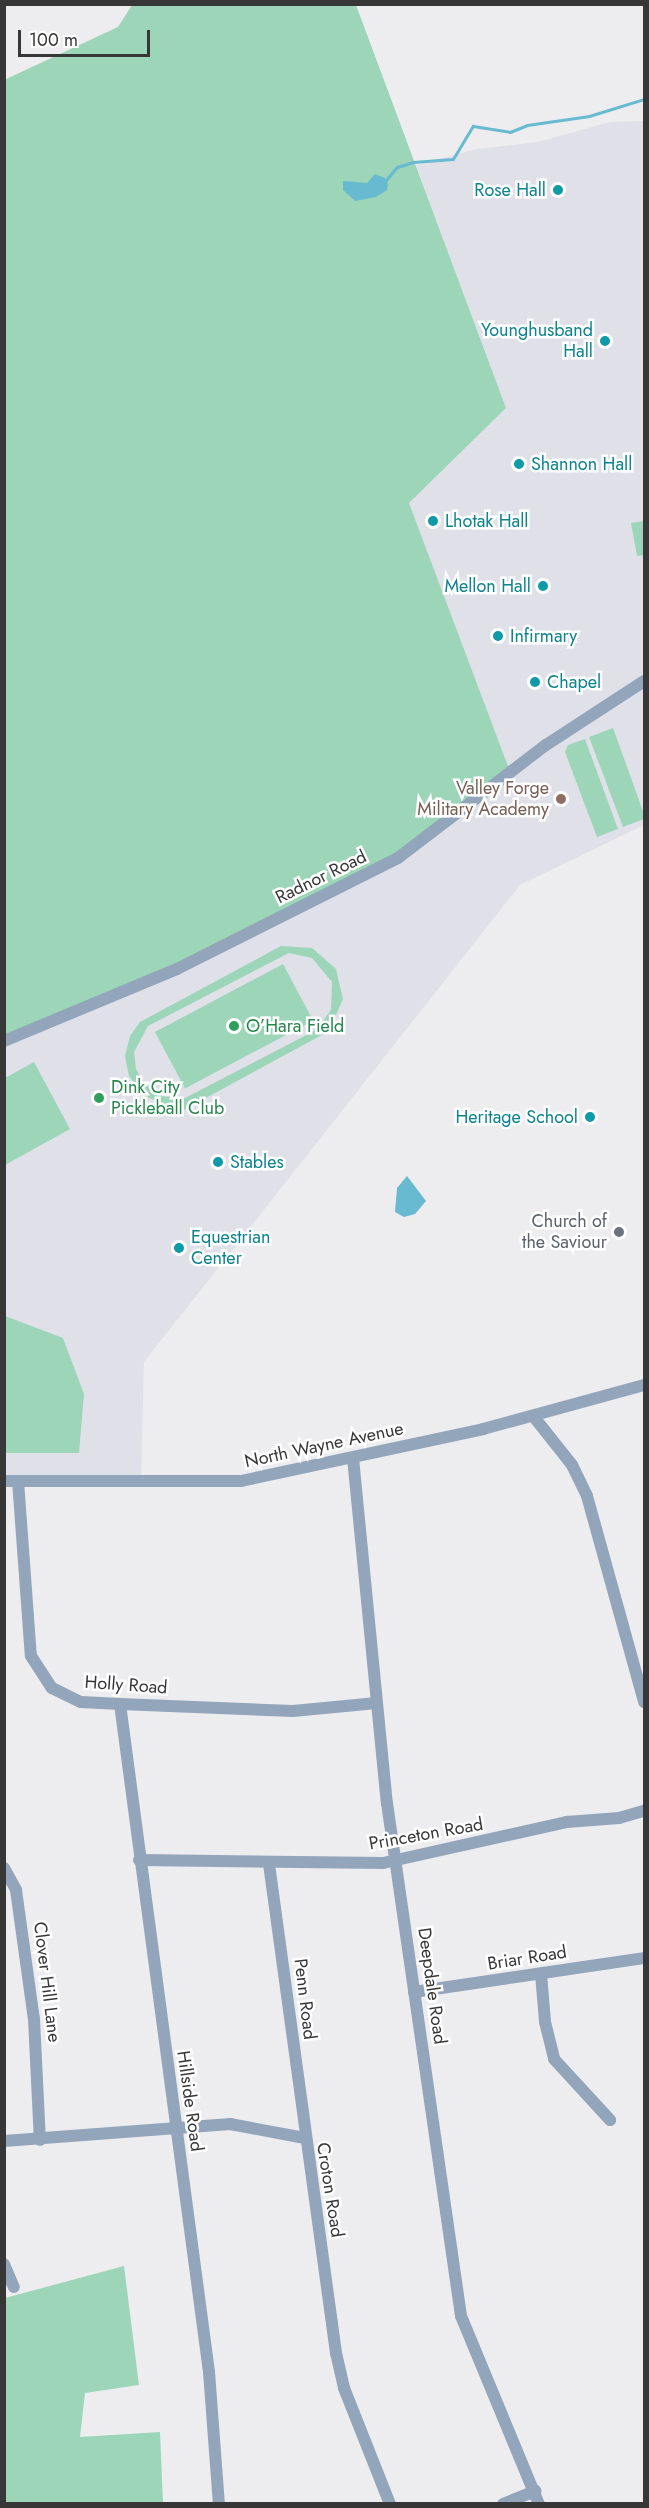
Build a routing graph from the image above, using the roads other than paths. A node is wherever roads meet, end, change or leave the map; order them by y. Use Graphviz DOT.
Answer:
graph roads {
  1 [pos="645,681"];
  2 [pos="4,1041"];
  3 [pos="645,1385"];
  4 [pos="534,1417"];
  5 [pos="353,1458"];
  6 [pos="4,1481"];
  7 [pos="18,1481"];
  8 [pos="377,1702"];
  9 [pos="645,1702"];
  10 [pos="120,1704"];
  11 [pos="645,1811"];
  12 [pos="139,1860"];
  13 [pos="396,1860"];
  14 [pos="270,1864"];
  15 [pos="4,1868"];
  16 [pos="645,1958"];
  17 [pos="541,1974"];
  18 [pos="414,1992"];
  19 [pos="610,2120"];
  20 [pos="176,2130"];
  21 [pos="305,2138"];
  22 [pos="40,2140"];
  23 [pos="4,2141"];
  24 [pos="4,2264"];
  25 [pos="14,2287"];
  26 [pos="535,2491"];
  27 [pos="219,2504"];
  28 [pos="390,2504"];
  29 [pos="502,2504"];
  30 [pos="539,2504"];
  1 -- 2 [label="street, Radnor Road"];
  3 -- 4 [label="street, North Wayne Avenue"];
  4 -- 5 [label="street, North Wayne Avenue"];
  4 -- 9 [label="street"];
  5 -- 7 [label="street, North Wayne Avenue"];
  5 -- 8 [label="street, Deepdale Road"];
  6 -- 7 [label="street, North Wayne Avenue"];
  7 -- 10 [label="street, Holly Road"];
  8 -- 10 [label="street, Holly Road"];
  8 -- 13 [label="street, Deepdale Road"];
  10 -- 12 [label="street, Hillside Road"];
  11 -- 13 [label="street, Princeton Road"];
  12 -- 14 [label="street, Princeton Road"];
  12 -- 20 [label="street, Hillside Road"];
  13 -- 14 [label="street, Princeton Road"];
  13 -- 18 [label="street, Deepdale Road"];
  14 -- 21 [label="street, Penn Road"];
  15 -- 22 [label="street, Clover Hill Lane"];
  16 -- 17 [label="street, Briar Road"];
  17 -- 18 [label="street, Briar Road"];
  17 -- 19 [label="street"];
  18 -- 26 [label="street, Deepdale Road"];
  20 -- 21 [label="street, Croton Road"];
  20 -- 22 [label="street, Croton Road"];
  20 -- 27 [label="street, Hillside Road"];
  21 -- 28 [label="street, Croton Road"];
  22 -- 23 [label="street, Croton Road"];
  24 -- 25 [label="street"];
  26 -- 29 [label="street"];
  26 -- 30 [label="street, Deepdale Road"];
}
